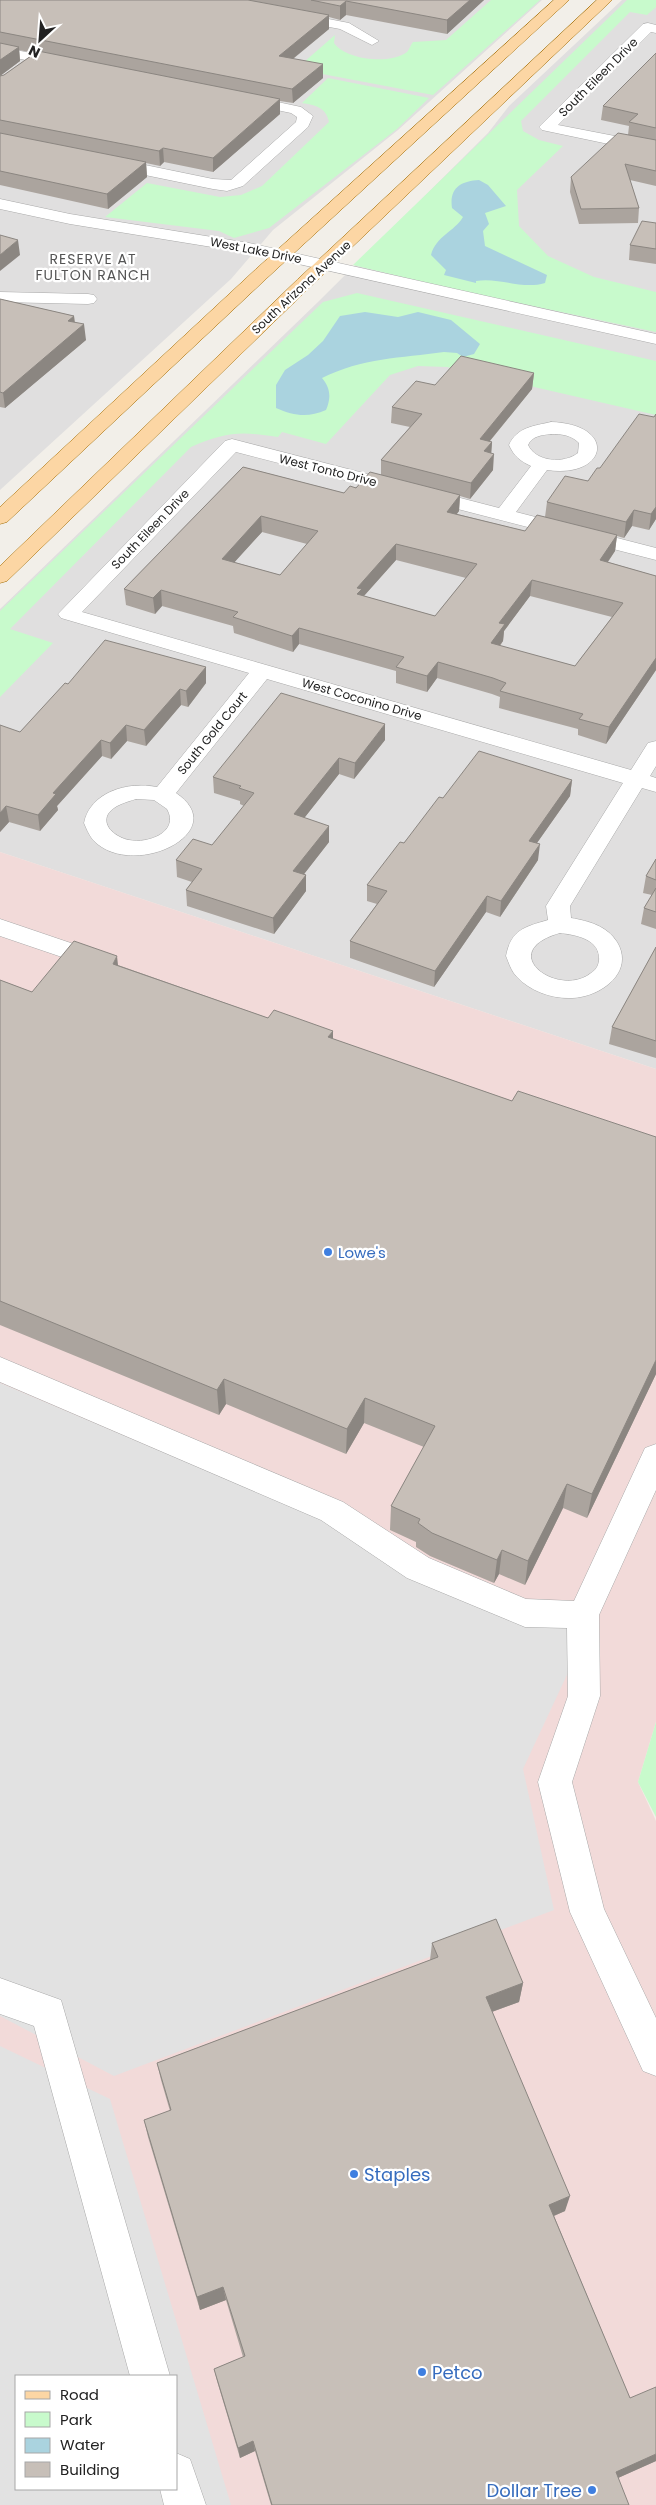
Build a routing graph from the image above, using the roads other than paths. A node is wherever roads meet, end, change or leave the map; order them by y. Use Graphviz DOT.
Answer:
graph roads {
  1 [pos="562,0"];
  2 [pos="605,0"];
  3 [pos="275,13"];
  4 [pos="652,28"];
  5 [pos="372,41"];
  6 [pos="0,51"];
  7 [pos="37,58"];
  8 [pos="85,68"];
  9 [pos="20,71"];
  10 [pos="229,96"];
  11 [pos="656,149"];
  12 [pos="97,160"];
  13 [pos="0,204"];
  14 [pos="0,220"];
  15 [pos="276,260"];
  16 [pos="318,270"];
  17 [pos="0,297"];
  18 [pos="88,299"];
  19 [pos="656,339"];
  20 [pos="656,354"];
  21 [pos="232,445"];
  22 [pos="542,464"];
  23 [pos="504,515"];
  24 [pos="0,518"];
  25 [pos="656,554"];
  26 [pos="0,577"];
  27 [pos="68,614"];
  28 [pos="262,670"];
  29 [pos="656,748"];
  30 [pos="646,782"];
  31 [pos="162,795"];
  32 [pos="560,925"];
  33 [pos="0,927"];
  34 [pos="122,970"];
  35 [pos="0,1369"];
  36 [pos="656,1457"];
  37 [pos="584,1615"];
  38 [pos="0,1996"];
  39 [pos="656,2058"];
  40 [pos="150,2375"];
  41 [pos="178,2480"];
  42 [pos="185,2505"];
  1 -- 15 [label="main road"];
  2 -- 16 [label="main road, South Arizona Avenue"];
  3 -- 5 [label="street"];
  4 -- 11 [label="street, South Eileen Drive"];
  6 -- 7 [label="street"];
  7 -- 8 [label="street"];
  7 -- 9 [label="street"];
  10 -- 12 [label="street"];
  13 -- 15 [label="street, West Lake Drive"];
  14 -- 15 [label="street, West Lake Drive"];
  15 -- 16 [label="street, West Lake Drive"];
  15 -- 24 [label="main road"];
  16 -- 19 [label="street, West Lake Drive"];
  16 -- 20 [label="street, West Lake Drive"];
  16 -- 26 [label="main road, South Arizona Avenue"];
  17 -- 18 [label="street"];
  21 -- 23 [label="street, West Tonto Drive"];
  21 -- 27 [label="street, South Eileen Drive"];
  22 -- 23 [label="street"];
  23 -- 25 [label="street, West Tonto Drive"];
  27 -- 28 [label="street, West Coconino Drive"];
  28 -- 30 [label="street, West Coconino Drive"];
  28 -- 31 [label="street, South Gold Court"];
  29 -- 30 [label="street"];
  30 -- 32 [label="street"];
  33 -- 34 [label="street"];
  35 -- 37 [label="street"];
  36 -- 37 [label="street"];
  37 -- 39 [label="street"];
  38 -- 40 [label="street"];
  41 -- 42 [label="street"];
}
